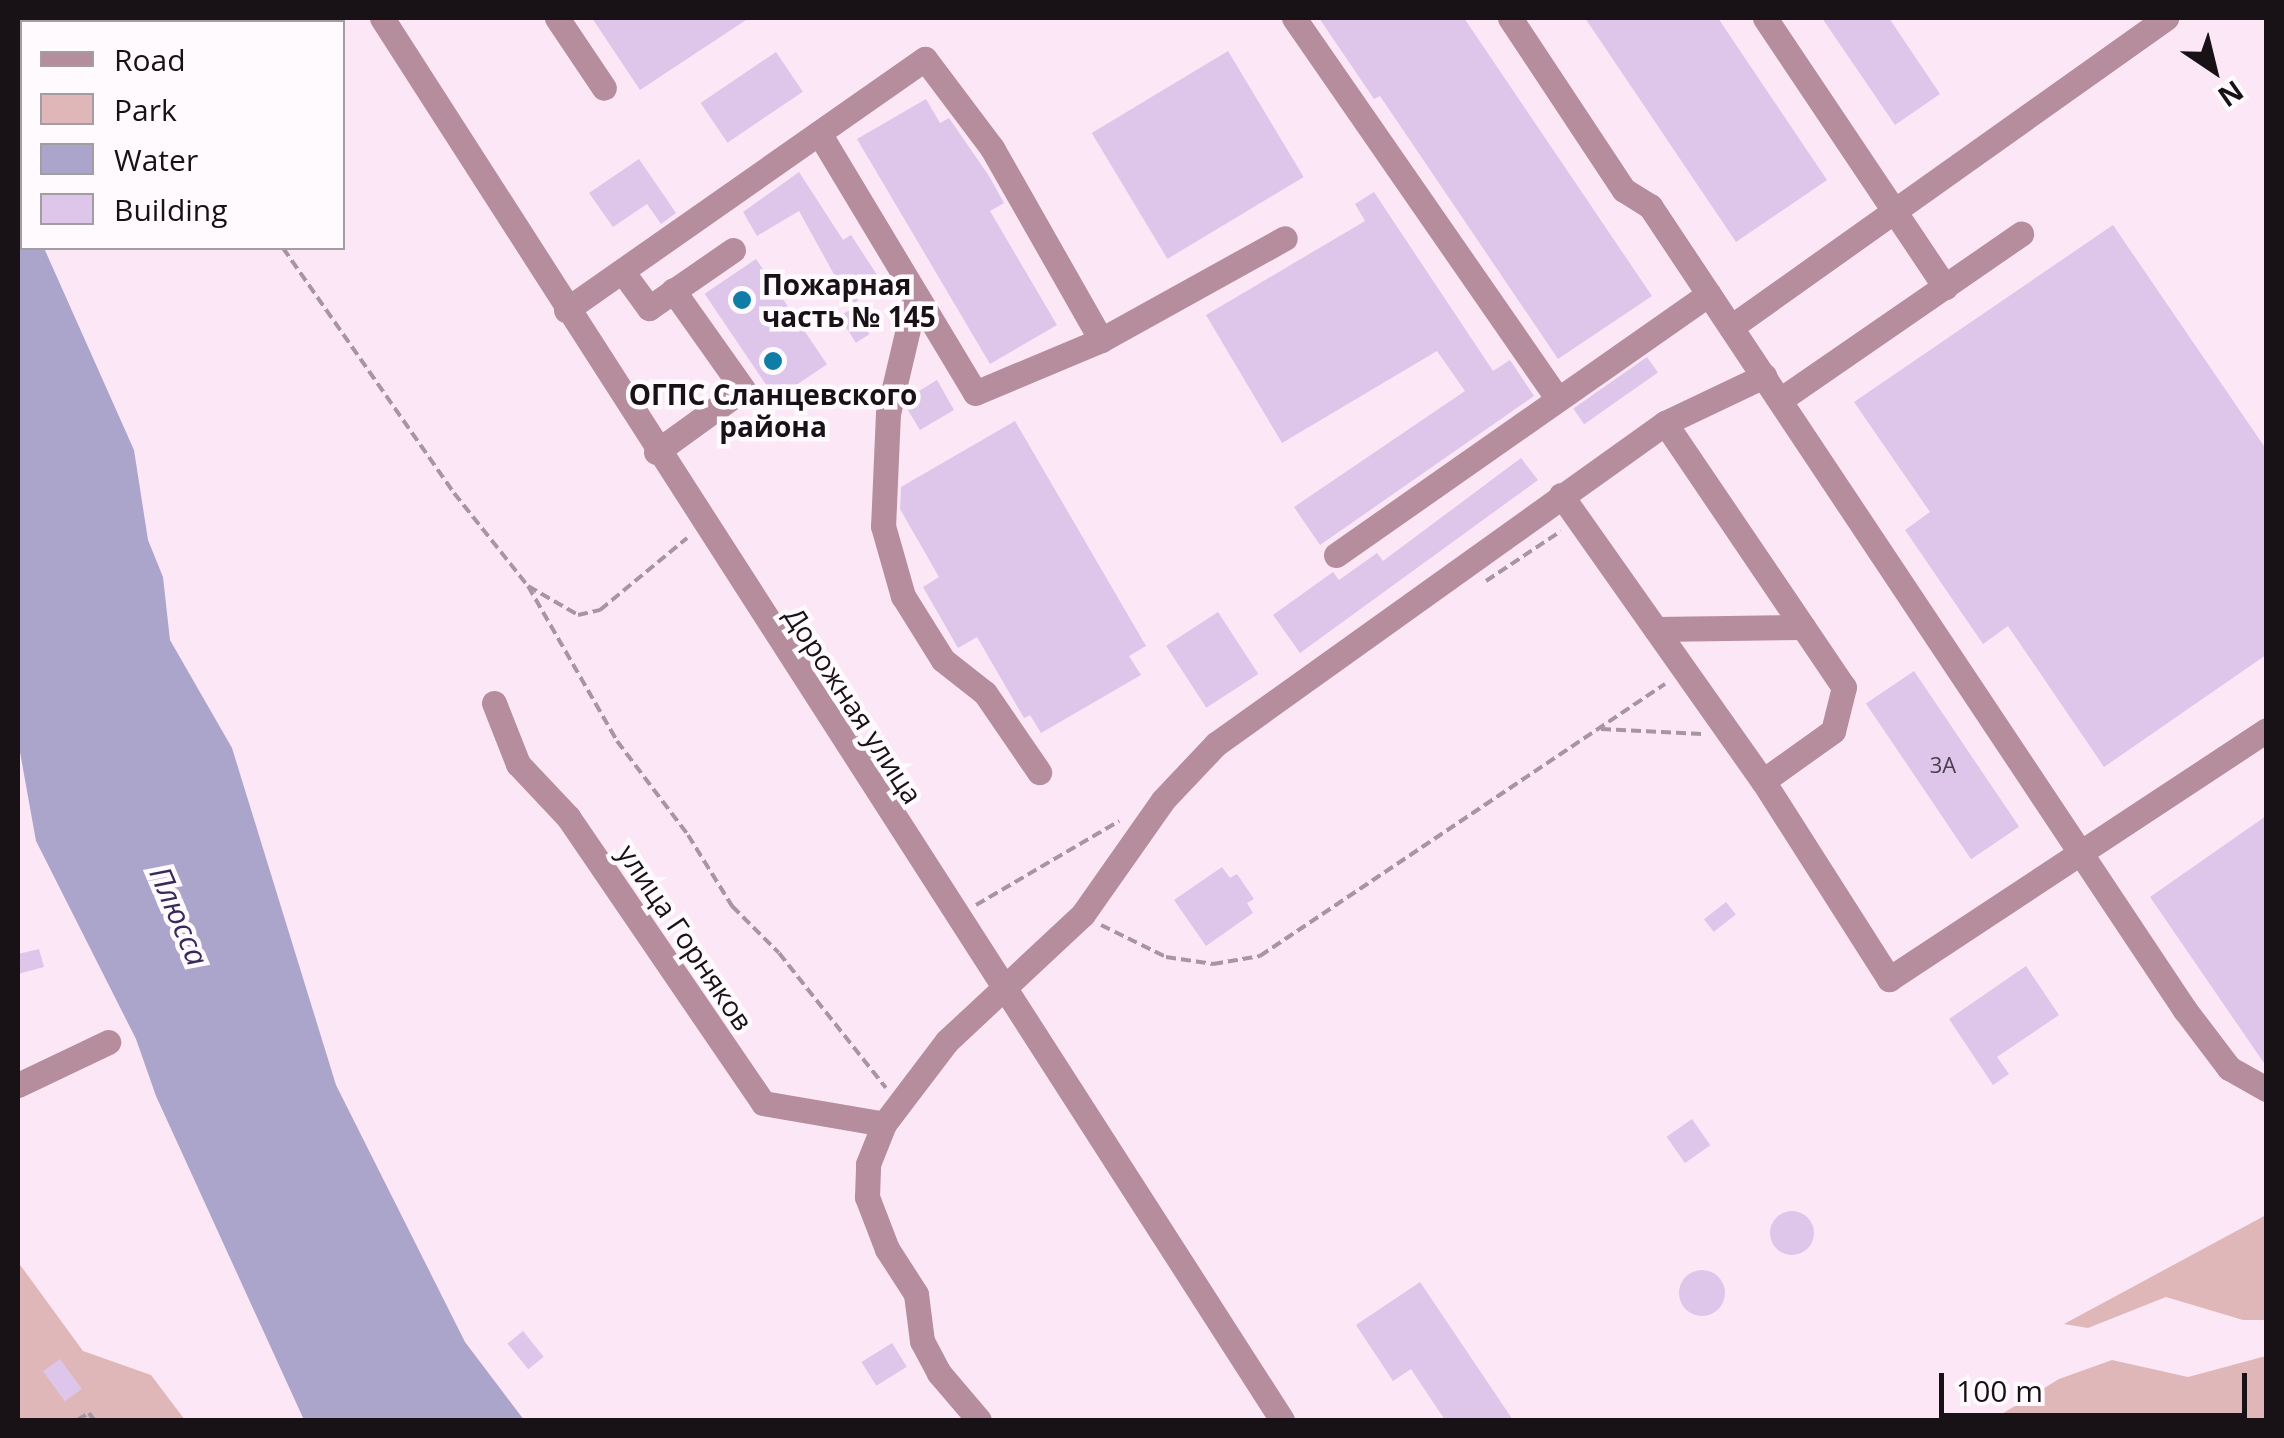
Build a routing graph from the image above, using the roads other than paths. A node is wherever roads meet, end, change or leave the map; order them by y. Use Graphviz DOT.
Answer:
graph roads {
  1 [pos="382,18"];
  2 [pos="557,18"];
  3 [pos="1294,18"];
  4 [pos="1510,18"];
  5 [pos="1765,18"];
  6 [pos="2166,18"];
  7 [pos="604,88"];
  8 [pos="820,133"];
  9 [pos="1894,211"];
  10 [pos="2021,234"];
  11 [pos="1285,238"];
  12 [pos="732,250"];
  13 [pos="622,271"];
  14 [pos="1945,287"];
  15 [pos="674,290"];
  16 [pos="1709,294"];
  17 [pos="916,295"];
  18 [pos="566,310"];
  19 [pos="1731,327"];
  20 [pos="1101,340"];
  21 [pos="1764,376"];
  22 [pos="1556,396"];
  23 [pos="1780,400"];
  24 [pos="1665,423"];
  25 [pos="656,452"];
  26 [pos="1561,495"];
  27 [pos="1336,555"];
  28 [pos="1804,627"];
  29 [pos="1656,629"];
  30 [pos="494,702"];
  31 [pos="2264,736"];
  32 [pos="1039,772"];
  33 [pos="1763,781"];
  34 [pos="2084,853"];
  35 [pos="1004,993"];
  36 [pos="108,1042"];
  37 [pos="18,1086"];
  38 [pos="2266,1089"];
  39 [pos="884,1124"];
  40 [pos="979,1420"];
  41 [pos="1282,1420"];
  1 -- 18 [label="street, Дорожная улица"];
  2 -- 7 [label="street"];
  3 -- 22 [label="street"];
  4 -- 16 [label="street"];
  5 -- 9 [label="street"];
  6 -- 9 [label="street"];
  8 -- 13 [label="street"];
  8 -- 17 [label="street"];
  8 -- 20 [label="street"];
  9 -- 14 [label="street"];
  9 -- 19 [label="street"];
  10 -- 14 [label="street"];
  11 -- 20 [label="street"];
  12 -- 15 [label="street"];
  13 -- 15 [label="street"];
  13 -- 18 [label="street"];
  14 -- 23 [label="street"];
  15 -- 25 [label="street"];
  16 -- 19 [label="street"];
  16 -- 22 [label="street"];
  17 -- 20 [label="street"];
  17 -- 32 [label="street"];
  18 -- 25 [label="street, Дорожная улица"];
  19 -- 21 [label="street"];
  21 -- 23 [label="street"];
  21 -- 24 [label="street"];
  22 -- 27 [label="street"];
  23 -- 34 [label="street"];
  24 -- 26 [label="street"];
  24 -- 28 [label="street"];
  25 -- 35 [label="street, Дорожная улица"];
  26 -- 29 [label="street"];
  26 -- 35 [label="street"];
  28 -- 29 [label="street"];
  28 -- 33 [label="street"];
  29 -- 33 [label="street"];
  30 -- 39 [label="street, улица Горняков"];
  31 -- 34 [label="street"];
  33 -- 34 [label="street"];
  34 -- 38 [label="street"];
  35 -- 39 [label="street"];
  35 -- 41 [label="street, Дорожная улица"];
  36 -- 37 [label="street"];
  39 -- 40 [label="street"];
}
